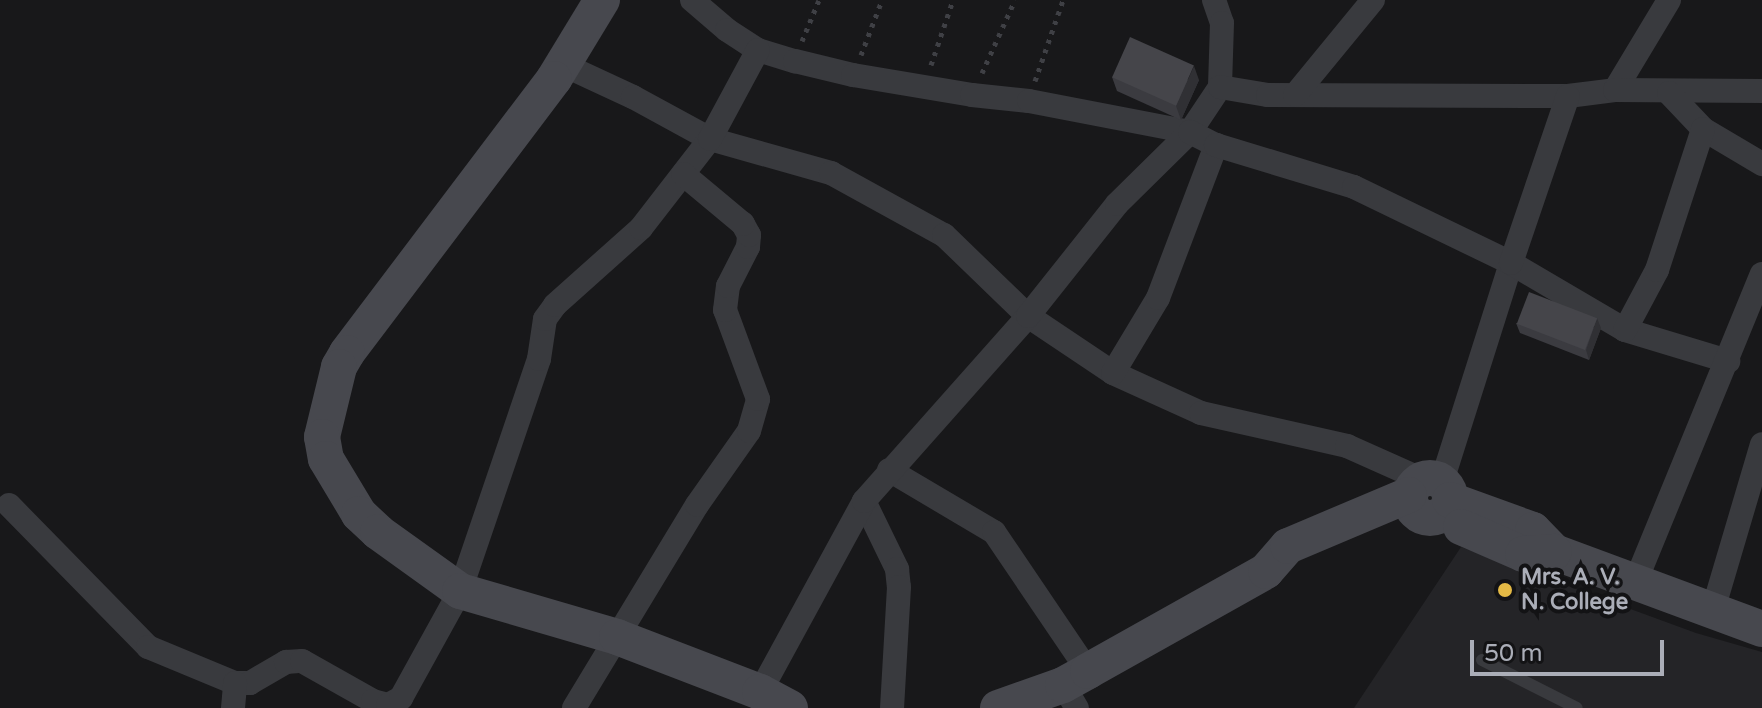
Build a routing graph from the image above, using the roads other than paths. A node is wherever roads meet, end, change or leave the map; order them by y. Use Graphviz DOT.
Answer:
graph roads {
  1 [pos="602,0"];
  2 [pos="692,0"];
  3 [pos="1214,0"];
  4 [pos="1373,0"];
  5 [pos="1669,0"];
  6 [pos="758,50"];
  7 [pos="564,65"];
  8 [pos="1220,87"];
  9 [pos="1615,90"];
  10 [pos="1762,91"];
  11 [pos="1669,93"];
  12 [pos="1295,95"];
  13 [pos="1568,96"];
  14 [pos="1703,129"];
  15 [pos="1190,132"];
  16 [pos="710,139"];
  17 [pos="1216,145"];
  18 [pos="1762,164"];
  19 [pos="683,174"];
  20 [pos="1511,263"];
  21 [pos="1762,274"];
  22 [pos="1028,316"];
  23 [pos="1625,330"];
  24 [pos="1728,361"];
  25 [pos="1113,373"];
  26 [pos="1762,444"];
  27 [pos="889,470"];
  28 [pos="1430,498"];
  29 [pos="864,501"];
  30 [pos="9,505"];
  31 [pos="1635,583"];
  32 [pos="460,591"];
  33 [pos="1712,613"];
  34 [pos="1762,629"];
  35 [pos="617,637"];
  36 [pos="1482,660"];
  37 [pos="235,683"];
  38 [pos="1076,688"];
  39 [pos="775,700"];
  40 [pos="233,708"];
  41 [pos="574,708"];
  42 [pos="892,708"];
  43 [pos="999,708"];
  44 [pos="1577,708"];
  1 -- 7 [label="street"];
  2 -- 6 [label="street"];
  3 -- 8 [label="street"];
  4 -- 12 [label="street"];
  5 -- 9 [label="street"];
  6 -- 15 [label="street"];
  6 -- 16 [label="street"];
  7 -- 16 [label="street"];
  7 -- 32 [label="street"];
  8 -- 12 [label="street"];
  8 -- 15 [label="street"];
  9 -- 11 [label="street"];
  9 -- 13 [label="street"];
  10 -- 11 [label="street"];
  11 -- 14 [label="street"];
  12 -- 13 [label="street"];
  13 -- 20 [label="street"];
  14 -- 18 [label="street"];
  14 -- 23 [label="street"];
  15 -- 17 [label="street"];
  15 -- 22 [label="street"];
  16 -- 19 [label="street"];
  16 -- 22 [label="street"];
  17 -- 20 [label="street"];
  17 -- 25 [label="street"];
  19 -- 32 [label="street"];
  19 -- 35 [label="street"];
  20 -- 23 [label="street"];
  20 -- 28 [label="street"];
  21 -- 24 [label="street"];
  22 -- 25 [label="street"];
  22 -- 27 [label="street"];
  23 -- 24 [label="street"];
  24 -- 31 [label="street"];
  25 -- 28 [label="street"];
  26 -- 33 [label="street"];
  27 -- 29 [label="street"];
  27 -- 38 [label="street"];
  28 -- 31 [label="street"];
  28 -- 38 [label="street"];
  29 -- 39 [label="street"];
  29 -- 42 [label="street"];
  30 -- 37 [label="street"];
  31 -- 33 [label="street"];
  32 -- 35 [label="street"];
  32 -- 37 [label="street"];
  33 -- 34 [label="street"];
  35 -- 39 [label="street"];
  35 -- 41 [label="street"];
  36 -- 44 [label="lane"];
  37 -- 40 [label="street"];
  38 -- 43 [label="street"];
}
